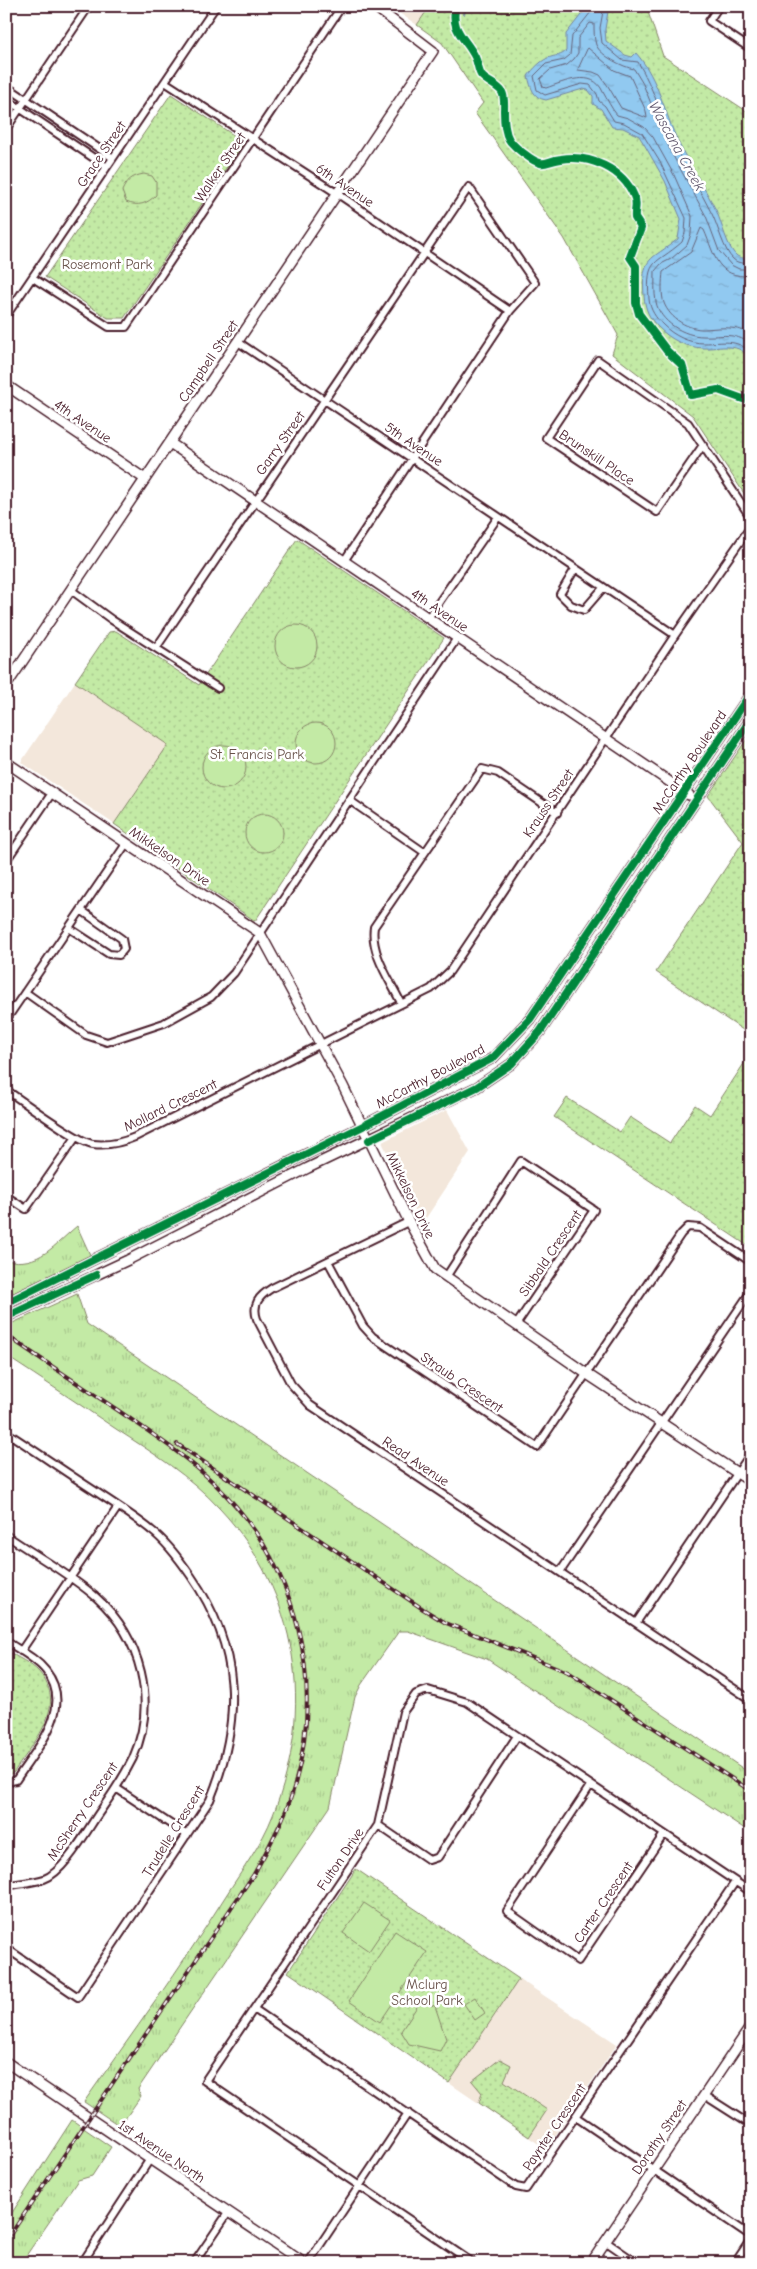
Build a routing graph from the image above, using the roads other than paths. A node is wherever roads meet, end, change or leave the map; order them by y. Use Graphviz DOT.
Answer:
graph roads {
  1 [pos="89,6"];
  2 [pos="216,6"];
  3 [pos="342,6"];
  4 [pos="374,6"];
  5 [pos="719,6"];
  6 [pos="751,49"];
  7 [pos="165,82"];
  8 [pos="6,86"];
  9 [pos="6,99"];
  10 [pos="26,99"];
  11 [pos="20,108"];
  12 [pos="6,129"];
  13 [pos="253,140"];
  14 [pos="113,158"];
  15 [pos="107,167"];
  16 [pos="338,194"];
  17 [pos="424,253"];
  18 [pos="33,278"];
  19 [pos="510,311"];
  20 [pos="6,316"];
  21 [pos="238,342"];
  22 [pos="6,385"];
  23 [pos="325,400"];
  24 [pos="170,443"];
  25 [pos="703,445"];
  26 [pos="412,458"];
  27 [pos="145,479"];
  28 [pos="255,501"];
  29 [pos="498,517"];
  30 [pos="751,518"];
  31 [pos="751,526"];
  32 [pos="344,561"];
  33 [pos="575,569"];
  34 [pos="603,588"];
  35 [pos="71,590"];
  36 [pos="428,618"];
  37 [pos="675,635"];
  38 [pos="457,638"];
  39 [pos="156,648"];
  40 [pos="6,686"];
  41 [pos="218,688"];
  42 [pos="751,693"];
  43 [pos="751,719"];
  44 [pos="608,738"];
  45 [pos="6,762"];
  46 [pos="684,792"];
  47 [pos="52,793"];
  48 [pos="349,800"];
  49 [pos="696,800"];
  50 [pos="557,812"];
  51 [pos="126,844"];
  52 [pos="424,852"];
  53 [pos="6,861"];
  54 [pos="81,910"];
  55 [pos="69,928"];
  56 [pos="260,932"];
  57 [pos="25,992"];
  58 [pos="401,1003"];
  59 [pos="6,1020"];
  60 [pos="321,1044"];
  61 [pos="6,1090"];
  62 [pos="363,1126"];
  63 [pos="76,1137"];
  64 [pos="369,1140"];
  65 [pos="6,1196"];
  66 [pos="408,1222"];
  67 [pos="328,1261"];
  68 [pos="751,1262"];
  69 [pos="446,1277"];
  70 [pos="751,1291"];
  71 [pos="6,1303"];
  72 [pos="6,1318"];
  73 [pos="516,1325"];
  74 [pos="587,1374"];
  75 [pos="661,1423"];
  76 [pos="6,1432"];
  77 [pos="751,1453"];
  78 [pos="738,1473"];
  79 [pos="751,1482"];
  80 [pos="118,1507"];
  81 [pos="6,1536"];
  82 [pos="560,1572"];
  83 [pos="69,1578"];
  84 [pos="636,1623"];
  85 [pos="6,1641"];
  86 [pos="21,1651"];
  87 [pos="751,1700"];
  88 [pos="517,1736"];
  89 [pos="6,1782"];
  90 [pos="590,1786"];
  91 [pos="116,1788"];
  92 [pos="378,1826"];
  93 [pos="664,1834"];
  94 [pos="187,1836"];
  95 [pos="735,1882"];
  96 [pos="6,1886"];
  97 [pos="751,1892"];
  98 [pos="6,1948"];
  99 [pos="254,2009"];
  100 [pos="751,2026"];
  101 [pos="6,2062"];
  102 [pos="704,2095"];
  103 [pos="408,2113"];
  104 [pos="576,2117"];
  105 [pos="751,2125"];
  106 [pos="150,2159"];
  107 [pos="654,2169"];
  108 [pos="360,2186"];
  109 [pos="228,2213"];
  110 [pos="751,2238"];
  111 [pos="605,2241"];
  112 [pos="82,2263"];
  113 [pos="194,2263"];
  114 [pos="304,2263"];
  115 [pos="308,2263"];
  116 [pos="473,2263"];
  117 [pos="591,2263"];
  118 [pos="637,2263"];
  119 [pos="735,2263"];
  1 -- 10 [label="street"];
  2 -- 7 [label="street, Grace Street"];
  3 -- 13 [label="street, Walker Street"];
  4 -- 16 [label="street, Campbell Street"];
  5 -- 6 [label="street"];
  7 -- 13 [label="street, 6th Avenue"];
  7 -- 14 [label="street, Grace Street"];
  8 -- 10 [label="street"];
  9 -- 11 [label="street"];
  10 -- 11 [label="street"];
  10 -- 14 [label="street"];
  11 -- 12 [label="street"];
  11 -- 15 [label="street"];
  13 -- 16 [label="street, 6th Avenue"];
  13 -- 18 [label="street, Walker Street"];
  14 -- 15 [label="street, Grace Street"];
  15 -- 18 [label="street, Grace Street"];
  16 -- 17 [label="street, 6th Avenue"];
  16 -- 21 [label="street, Campbell Street"];
  17 -- 19 [label="street, 6th Avenue"];
  17 -- 19 [label="street, Garry Street"];
  17 -- 23 [label="street, Garry Street"];
  18 -- 20 [label="street, Grace Street"];
  19 -- 26 [label="street"];
  21 -- 23 [label="street, 5th Avenue"];
  21 -- 24 [label="street, Campbell Street"];
  22 -- 27 [label="street, 4th Avenue"];
  23 -- 26 [label="street, 5th Avenue"];
  23 -- 28 [label="street, Garry Street"];
  24 -- 27 [label="street, Campbell Street"];
  24 -- 28 [label="street, 4th Avenue"];
  25 -- 25 [label="street, Brunskill Place"];
  25 -- 30 [label="street, Brunskill Place"];
  26 -- 29 [label="street, 5th Avenue"];
  26 -- 32 [label="street"];
  27 -- 35 [label="street, Campbell Street"];
  28 -- 32 [label="street, 4th Avenue"];
  28 -- 39 [label="street, Garry Street"];
  29 -- 33 [label="street, 5th Avenue"];
  29 -- 36 [label="street"];
  31 -- 37 [label="street, Krauss Street"];
  32 -- 36 [label="street, 4th Avenue"];
  33 -- 34 [label="street, 5th Avenue"];
  33 -- 34 [label="street"];
  34 -- 37 [label="street, 5th Avenue"];
  35 -- 39 [label="street"];
  35 -- 40 [label="street, Campbell Street"];
  36 -- 38 [label="street, 4th Avenue"];
  37 -- 44 [label="street, Krauss Street"];
  38 -- 44 [label="street, 4th Avenue"];
  38 -- 48 [label="street"];
  39 -- 41 [label="street"];
  42 -- 46 [label="street, McCarthy Boulevard"];
  43 -- 49 [label="street, McCarthy Boulevard"];
  44 -- 46 [label="street, 4th Avenue"];
  44 -- 50 [label="street, Krauss Street"];
  45 -- 47 [label="street, Mikkelson Drive"];
  46 -- 49 [label="street, 4th Avenue"];
  46 -- 62 [label="street, McCarthy Boulevard"];
  47 -- 51 [label="street, Mikkelson Drive"];
  47 -- 53 [label="street"];
  48 -- 52 [label="street"];
  48 -- 56 [label="street"];
  49 -- 64 [label="street, McCarthy Boulevard"];
  50 -- 52 [label="street"];
  50 -- 58 [label="street, Krauss Street"];
  51 -- 54 [label="street"];
  51 -- 56 [label="street, Mikkelson Drive"];
  52 -- 58 [label="street"];
  54 -- 55 [label="street"];
  54 -- 55 [label="street"];
  55 -- 57 [label="street"];
  56 -- 57 [label="street"];
  56 -- 60 [label="street, Mikkelson Drive"];
  57 -- 59 [label="street"];
  58 -- 60 [label="street, Krauss Street"];
  60 -- 62 [label="street, Mikkelson Drive"];
  60 -- 63 [label="street, Mollard Crescent"];
  61 -- 63 [label="street, Mollard Crescent"];
  62 -- 64 [label="street, Mikkelson Drive"];
  62 -- 71 [label="street, McCarthy Boulevard"];
  63 -- 65 [label="street"];
  64 -- 66 [label="street, Mikkelson Drive"];
  64 -- 72 [label="street, McCarthy Boulevard"];
  66 -- 67 [label="street, Read Avenue"];
  66 -- 69 [label="street, Mikkelson Drive"];
  67 -- 74 [label="street, Straub Crescent"];
  67 -- 82 [label="street, Read Avenue"];
  68 -- 74 [label="street"];
  69 -- 73 [label="street, Mikkelson Drive"];
  69 -- 73 [label="street, Sibbald Crescent"];
  70 -- 75 [label="street"];
  73 -- 74 [label="street, Mikkelson Drive"];
  74 -- 75 [label="street, Mikkelson Drive"];
  75 -- 78 [label="street, Mikkelson Drive"];
  75 -- 82 [label="street"];
  76 -- 80 [label="street, Trudelle Crescent"];
  77 -- 78 [label="street"];
  78 -- 79 [label="street, Mikkelson Drive"];
  78 -- 84 [label="street"];
  80 -- 83 [label="street"];
  80 -- 94 [label="street, Trudelle Crescent"];
  81 -- 83 [label="street, McSherry Crescent"];
  82 -- 84 [label="street, Read Avenue"];
  83 -- 86 [label="street"];
  83 -- 91 [label="street, McSherry Crescent"];
  84 -- 87 [label="street, Read Avenue"];
  85 -- 86 [label="street"];
  86 -- 89 [label="street"];
  88 -- 90 [label="street, Fulton Drive"];
  88 -- 92 [label="street"];
  88 -- 92 [label="street, Fulton Drive"];
  90 -- 93 [label="street, Fulton Drive"];
  90 -- 93 [label="street, Carter Crescent"];
  91 -- 94 [label="street"];
  91 -- 96 [label="street, McSherry Crescent"];
  92 -- 99 [label="street, Fulton Drive"];
  93 -- 95 [label="street, Fulton Drive"];
  94 -- 98 [label="street, Trudelle Crescent"];
  95 -- 97 [label="street, Fulton Drive"];
  95 -- 104 [label="street, Paynter Crescent"];
  99 -- 103 [label="street, Paynter Crescent"];
  99 -- 108 [label="street, Fulton Drive"];
  100 -- 102 [label="street, Dorothy Street"];
  101 -- 106 [label="street, 1st Avenue North"];
  102 -- 105 [label="street"];
  102 -- 107 [label="street, Dorothy Street"];
  103 -- 104 [label="street, Paynter Crescent"];
  103 -- 108 [label="street"];
  104 -- 107 [label="street"];
  106 -- 109 [label="street, 1st Avenue North"];
  106 -- 112 [label="street"];
  107 -- 110 [label="street"];
  107 -- 111 [label="street, Dorothy Street"];
  108 -- 115 [label="street"];
  108 -- 116 [label="street, Fulton Drive"];
  109 -- 113 [label="street"];
  109 -- 114 [label="street, 1st Avenue North"];
  110 -- 119 [label="street"];
  111 -- 117 [label="street, Dorothy Street"];
  111 -- 118 [label="street"];
}
